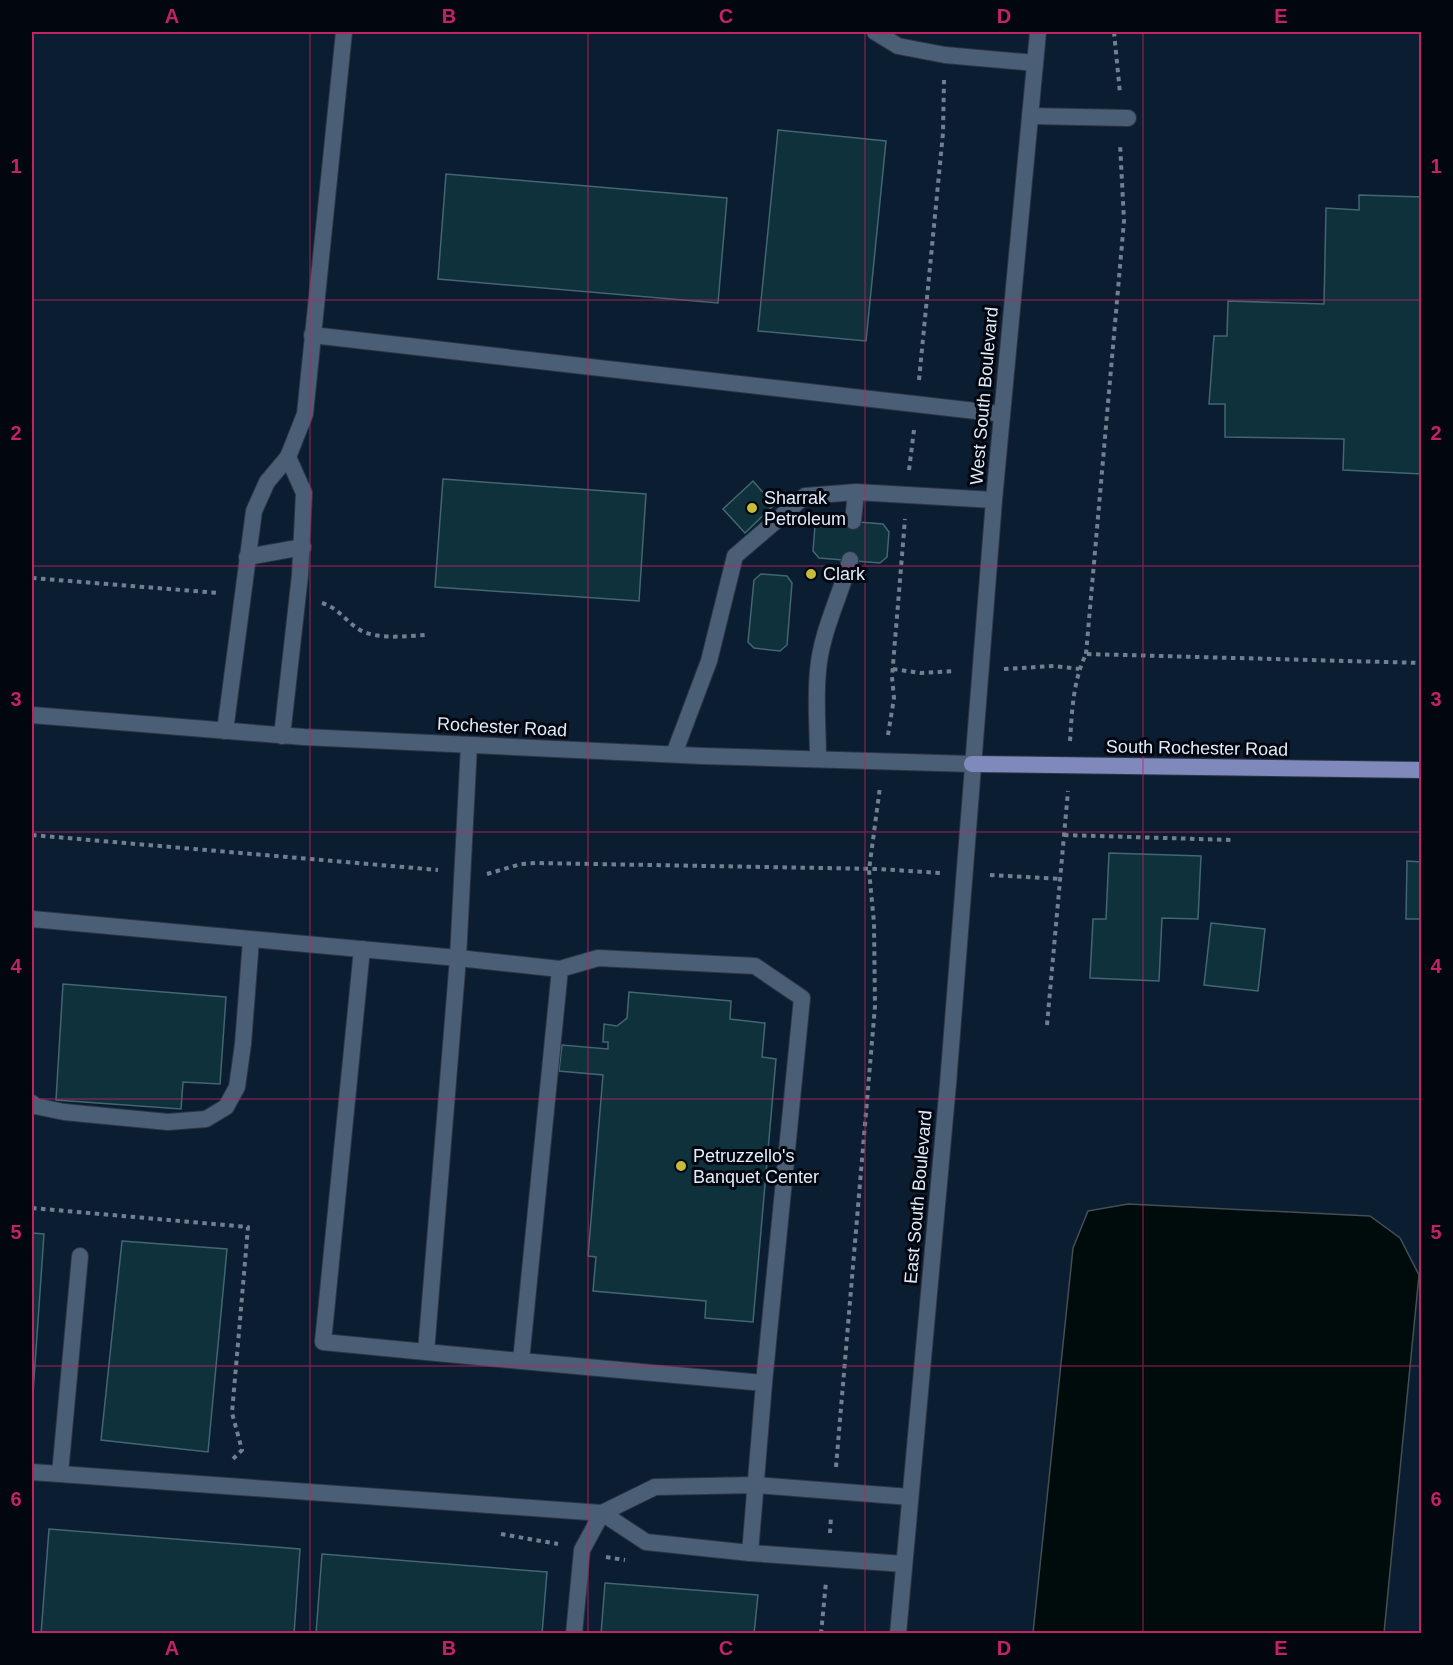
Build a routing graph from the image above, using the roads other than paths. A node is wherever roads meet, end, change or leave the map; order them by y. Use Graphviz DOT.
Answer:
graph roads {
  1 [pos="344,32"];
  2 [pos="875,32"];
  3 [pos="1038,32"];
  4 [pos="1035,63"];
  5 [pos="1030,116"];
  6 [pos="1128,118"];
  7 [pos="312,335"];
  8 [pos="1002,414"];
  9 [pos="288,457"];
  10 [pos="856,492"];
  11 [pos="994,500"];
  12 [pos="853,521"];
  13 [pos="303,547"];
  14 [pos="247,557"];
  15 [pos="850,560"];
  16 [pos="32,716"];
  17 [pos="225,731"];
  18 [pos="282,736"];
  19 [pos="469,745"];
  20 [pos="674,754"];
  21 [pos="818,759"];
  22 [pos="972,764"];
  23 [pos="1422,770"];
  24 [pos="32,919"];
  25 [pos="251,939"];
  26 [pos="362,949"];
  27 [pos="458,958"];
  28 [pos="560,969"];
  29 [pos="32,1103"];
  30 [pos="80,1256"];
  31 [pos="426,1352"];
  32 [pos="521,1361"];
  33 [pos="764,1383"];
  34 [pos="32,1472"];
  35 [pos="60,1474"];
  36 [pos="756,1485"];
  37 [pos="910,1497"];
  38 [pos="602,1513"];
  39 [pos="750,1553"];
  40 [pos="904,1564"];
  41 [pos="574,1634"];
  42 [pos="898,1634"];
  1 -- 7 [label="street"];
  2 -- 4 [label="street"];
  3 -- 4 [label="street, West South Boulevard"];
  4 -- 5 [label="street, West South Boulevard"];
  5 -- 6 [label="street"];
  5 -- 8 [label="street, West South Boulevard"];
  7 -- 8 [label="street"];
  7 -- 9 [label="street"];
  8 -- 11 [label="street, West South Boulevard"];
  9 -- 13 [label="street"];
  9 -- 14 [label="street"];
  10 -- 11 [label="street"];
  10 -- 12 [label="street"];
  10 -- 20 [label="street"];
  11 -- 22 [label="street, West South Boulevard"];
  13 -- 14 [label="street"];
  13 -- 18 [label="street"];
  14 -- 17 [label="street"];
  15 -- 21 [label="street"];
  16 -- 17 [label="street, Rochester Road"];
  17 -- 18 [label="street, Rochester Road"];
  18 -- 19 [label="street, Rochester Road"];
  19 -- 20 [label="street, Rochester Road"];
  19 -- 27 [label="street"];
  20 -- 21 [label="street, Rochester Road"];
  21 -- 22 [label="street, Rochester Road"];
  22 -- 23 [label="main road, South Rochester Road"];
  22 -- 37 [label="street, East South Boulevard"];
  24 -- 25 [label="street"];
  25 -- 26 [label="street"];
  25 -- 29 [label="street"];
  26 -- 27 [label="street"];
  26 -- 31 [label="street"];
  27 -- 28 [label="street"];
  27 -- 31 [label="street"];
  28 -- 32 [label="street"];
  28 -- 33 [label="street"];
  30 -- 35 [label="street"];
  31 -- 32 [label="street"];
  32 -- 33 [label="street"];
  33 -- 36 [label="street"];
  34 -- 35 [label="street"];
  35 -- 38 [label="street"];
  36 -- 37 [label="street"];
  36 -- 38 [label="street"];
  36 -- 39 [label="street"];
  37 -- 40 [label="street, East South Boulevard"];
  38 -- 39 [label="street"];
  38 -- 41 [label="street"];
  39 -- 40 [label="street"];
  40 -- 42 [label="street, East South Boulevard"];
}
